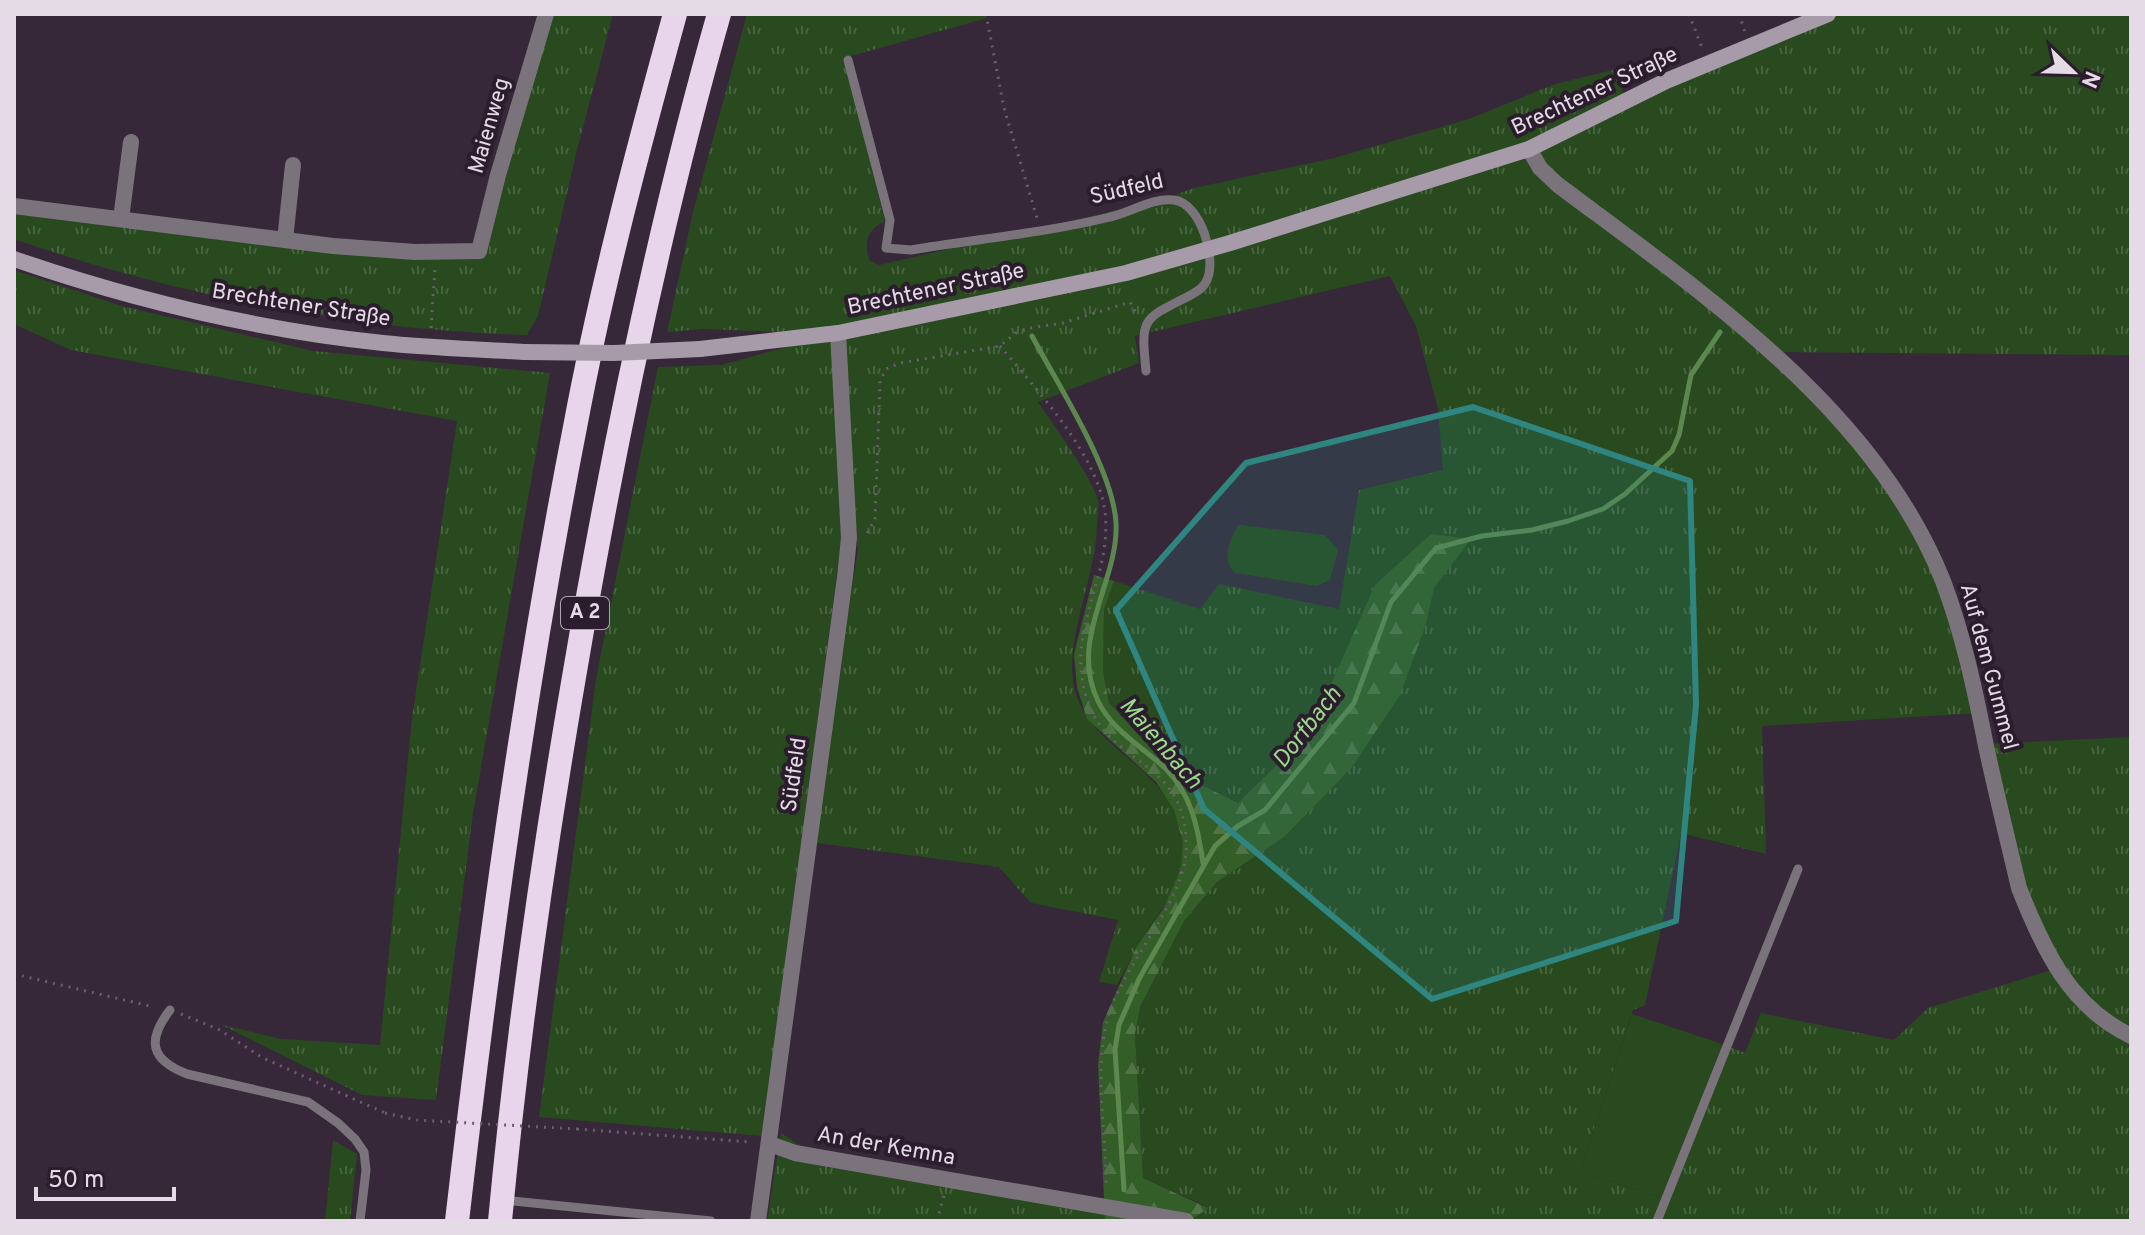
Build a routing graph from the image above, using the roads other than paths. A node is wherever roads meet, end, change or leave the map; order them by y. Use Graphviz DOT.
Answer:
graph roads {
  1 [pos="546,14"];
  2 [pos="675,14"];
  3 [pos="719,14"];
  4 [pos="1828,14"];
  5 [pos="848,60"];
  6 [pos="131,142"];
  7 [pos="1529,149"];
  8 [pos="293,165"];
  9 [pos="14,206"];
  10 [pos="121,219"];
  11 [pos="285,240"];
  12 [pos="1209,249"];
  13 [pos="14,259"];
  14 [pos="838,333"];
  15 [pos="1146,371"];
  16 [pos="1798,869"];
  17 [pos="170,1010"];
  18 [pos="2131,1036"];
  19 [pos="770,1144"];
  20 [pos="501,1210"];
  21 [pos="360,1221"];
  22 [pos="457,1221"];
  23 [pos="711,1221"];
  24 [pos="758,1221"];
  25 [pos="1186,1221"];
  26 [pos="1657,1221"];
  1 -- 11 [label="street, Maienweg"];
  2 -- 22 [label="highway, A 2"];
  3 -- 20 [label="highway, A 2"];
  4 -- 7 [label="street, Brechtener Straße"];
  5 -- 12 [label="lane, Südfeld"];
  6 -- 10 [label="street"];
  7 -- 12 [label="street, Brechtener Straße"];
  7 -- 18 [label="street, Auf dem Gummel"];
  8 -- 11 [label="street"];
  9 -- 10 [label="street"];
  10 -- 11 [label="street"];
  12 -- 14 [label="street, Brechtener Straße"];
  12 -- 15 [label="lane"];
  13 -- 14 [label="street, Brechtener Straße, bridge"];
  14 -- 19 [label="street, Südfeld"];
  16 -- 26 [label="lane"];
  17 -- 21 [label="lane"];
  19 -- 24 [label="street, Südfeld"];
  19 -- 25 [label="street, An der Kemna"];
  20 -- 23 [label="lane"];
}
